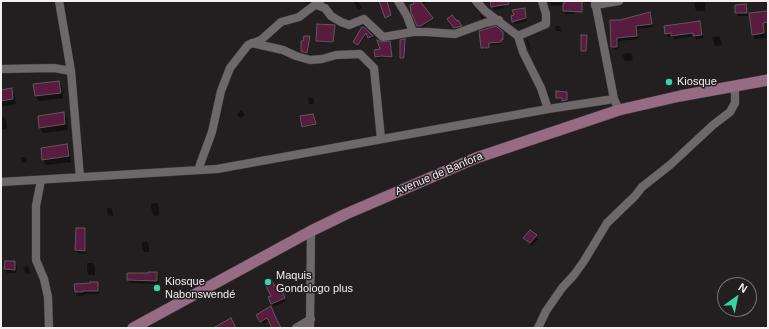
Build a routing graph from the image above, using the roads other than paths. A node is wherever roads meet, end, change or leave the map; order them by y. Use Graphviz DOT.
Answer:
graph roads {
  1 [pos="59,1"];
  2 [pos="398,1"];
  3 [pos="476,1"];
  4 [pos="542,1"];
  5 [pos="619,1"];
  6 [pos="318,3"];
  7 [pos="595,3"];
  8 [pos="499,20"];
  9 [pos="413,32"];
  10 [pos="518,36"];
  11 [pos="252,43"];
  12 [pos="1,69"];
  13 [pos="71,71"];
  14 [pos="768,80"];
  15 [pos="735,86"];
  16 [pos="614,99"];
  17 [pos="548,109"];
  18 [pos="619,110"];
  19 [pos="381,139"];
  20 [pos="198,170"];
  21 [pos="80,177"];
  22 [pos="41,180"];
  23 [pos="1,182"];
  24 [pos="311,230"];
  25 [pos="310,324"];
  26 [pos="49,328"];
  27 [pos="133,328"];
  28 [pos="296,328"];
  29 [pos="538,328"];
  1 -- 13 [label="street"];
  2 -- 9 [label="street"];
  3 -- 8 [label="street"];
  4 -- 10 [label="street"];
  5 -- 7 [label="street"];
  6 -- 9 [label="street"];
  6 -- 11 [label="street"];
  7 -- 16 [label="street"];
  8 -- 9 [label="street"];
  8 -- 10 [label="street"];
  10 -- 17 [label="street"];
  11 -- 19 [label="street"];
  11 -- 20 [label="street"];
  12 -- 13 [label="street"];
  13 -- 21 [label="street"];
  14 -- 15 [label="main road, Avenue de Banfora"];
  15 -- 18 [label="main road, Avenue de Banfora"];
  15 -- 29 [label="street"];
  16 -- 17 [label="street"];
  16 -- 18 [label="street"];
  17 -- 19 [label="street"];
  18 -- 24 [label="main road, Avenue de Banfora"];
  19 -- 20 [label="street"];
  20 -- 21 [label="street"];
  21 -- 22 [label="street"];
  22 -- 23 [label="street"];
  22 -- 26 [label="street"];
  24 -- 25 [label="street"];
  24 -- 27 [label="main road, Avenue de Banfora"];
  25 -- 28 [label="street"];
}
